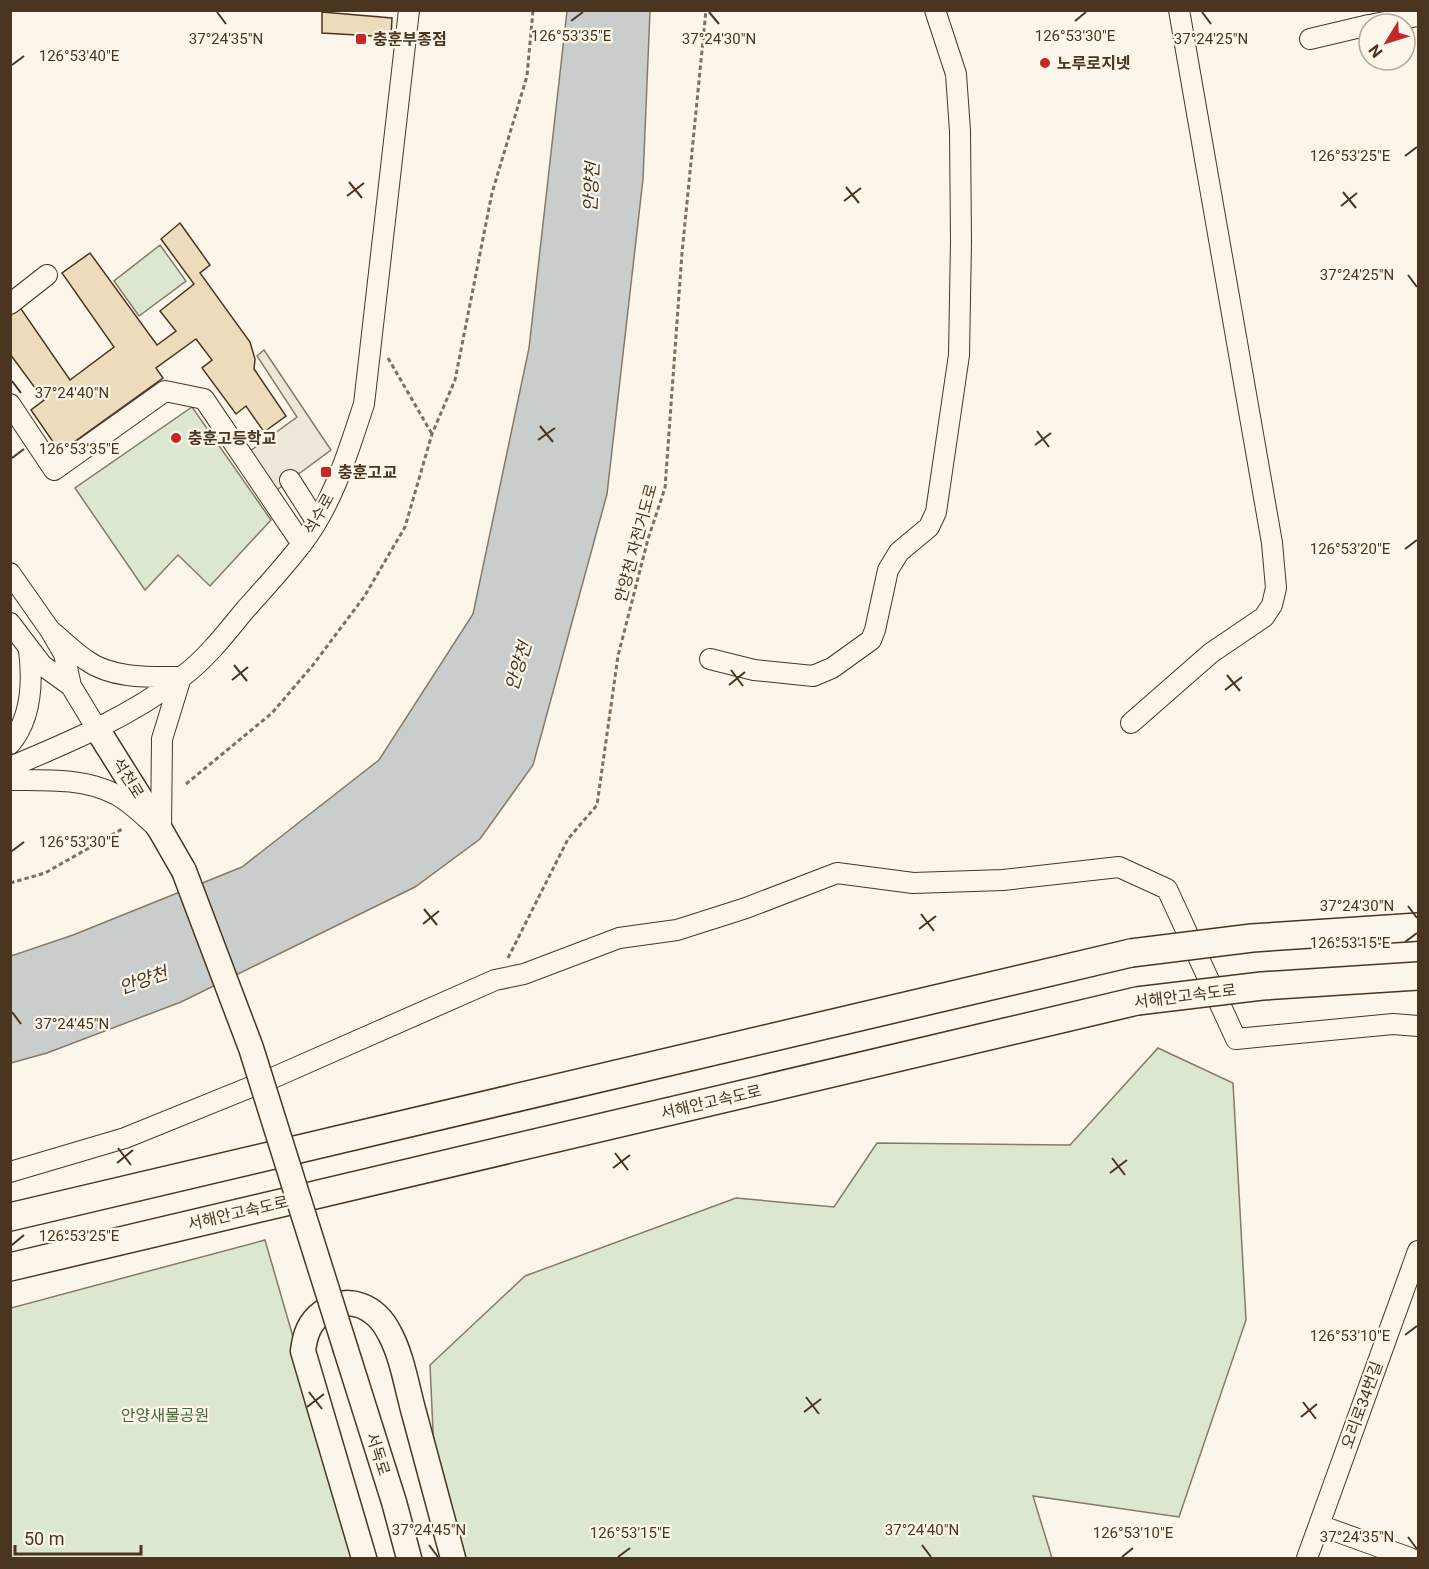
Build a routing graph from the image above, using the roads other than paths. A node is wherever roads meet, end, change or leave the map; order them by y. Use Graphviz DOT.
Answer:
graph roads {
  1 [pos="409,10"];
  2 [pos="935,10"];
  3 [pos="1179,10"];
  4 [pos="1357,28"];
  5 [pos="1310,39"];
  6 [pos="47,275"];
  7 [pos="10,304"];
  8 [pos="10,404"];
  9 [pos="290,480"];
  10 [pos="316,521"];
  11 [pos="302,544"];
  12 [pos="10,573"];
  13 [pos="10,623"];
  14 [pos="50,630"];
  15 [pos="29,650"];
  16 [pos="710,659"];
  17 [pos="181,678"];
  18 [pos="71,686"];
  19 [pos="1131,723"];
  20 [pos="97,729"];
  21 [pos="10,744"];
  22 [pos="10,767"];
  23 [pos="10,780"];
  24 [pos="161,831"];
  25 [pos="184,871"];
  26 [pos="1419,927"];
  27 [pos="1419,976"];
  28 [pos="1419,1026"];
  29 [pos="10,1172"];
  30 [pos="10,1217"];
  31 [pos="1419,1251"];
  32 [pos="10,1267"];
  33 [pos="1319,1525"];
  34 [pos="364,1558"];
  35 [pos="409,1558"];
  36 [pos="453,1558"];
  37 [pos="1307,1558"];
  38 [pos="1410,1558"];
  1 -- 10 [label="street, 석수로"];
  2 -- 16 [label="street"];
  3 -- 19 [label="street"];
  4 -- 5 [label="street"];
  6 -- 7 [label="street"];
  8 -- 11 [label="street"];
  9 -- 10 [label="street"];
  10 -- 11 [label="street, 석수로"];
  11 -- 17 [label="street, 석수로"];
  12 -- 14 [label="street, 석천로"];
  13 -- 15 [label="street, 석천로"];
  14 -- 17 [label="street"];
  14 -- 18 [label="street, 석천로"];
  15 -- 18 [label="street, 석천로"];
  15 -- 21 [label="street"];
  17 -- 20 [label="street, 석수로"];
  17 -- 24 [label="street"];
  18 -- 20 [label="street, 석천로"];
  20 -- 22 [label="street, 석수로"];
  20 -- 24 [label="main road, 석천로"];
  23 -- 24 [label="street"];
  24 -- 25 [label="main road, 석천로"];
  25 -- 35 [label="main road, 서독로, bridge"];
  26 -- 30 [label="highway, bridge"];
  27 -- 32 [label="highway, 서해안고속도로, bridge"];
  28 -- 29 [label="street"];
  31 -- 33 [label="street, 오리로34번길"];
  33 -- 37 [label="street, 오리로34번길"];
  33 -- 38 [label="street"];
  34 -- 36 [label="main road"];
}
